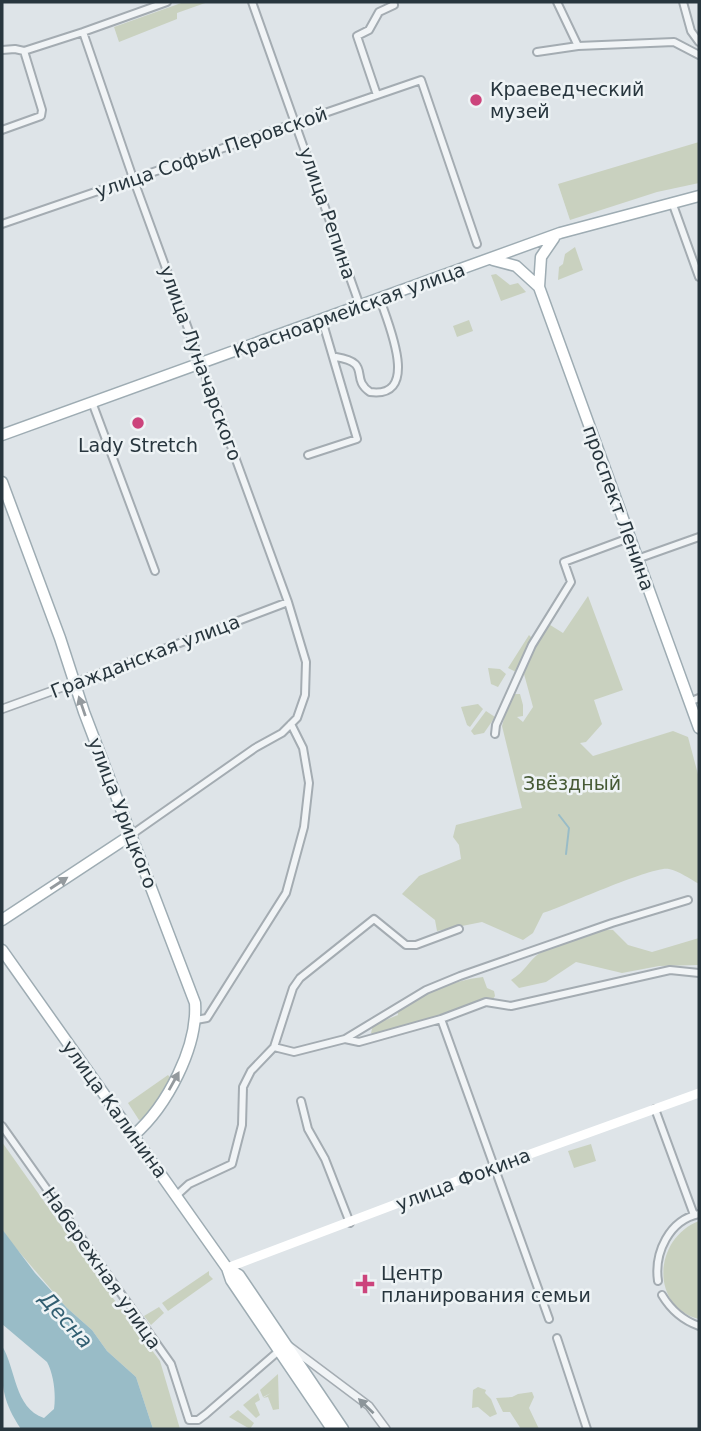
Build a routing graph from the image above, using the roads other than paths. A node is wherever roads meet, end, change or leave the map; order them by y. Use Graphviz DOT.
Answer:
graph roads {
  1 [pos="167,2"];
  2 [pos="252,2"];
  3 [pos="393,2"];
  4 [pos="557,2"];
  5 [pos="683,2"];
  6 [pos="83,33"];
  7 [pos="698,37"];
  8 [pos="578,46"];
  9 [pos="2,50"];
  10 [pos="24,51"];
  11 [pos="537,52"];
  12 [pos="699,55"];
  13 [pos="377,95"];
  14 [pos="296,122"];
  15 [pos="2,130"];
  16 [pos="133,177"];
  17 [pos="699,196"];
  18 [pos="672,202"];
  19 [pos="2,224"];
  20 [pos="560,233"];
  21 [pos="477,244"];
  22 [pos="489,259"];
  23 [pos="699,277"];
  24 [pos="539,287"];
  25 [pos="380,299"];
  26 [pos="360,306"];
  27 [pos="323,320"];
  28 [pos="336,357"];
  29 [pos="201,363"];
  30 [pos="92,402"];
  31 [pos="2,435"];
  32 [pos="308,455"];
  33 [pos="2,482"];
  34 [pos="699,537"];
  35 [pos="629,538"];
  36 [pos="637,559"];
  37 [pos="155,571"];
  38 [pos="288,601"];
  39 [pos="74,683"];
  40 [pos="694,700"];
  41 [pos="2,709"];
  42 [pos="291,724"];
  43 [pos="699,728"];
  44 [pos="495,734"];
  45 [pos="131,835"];
  46 [pos="688,901"];
  47 [pos="2,920"];
  48 [pos="459,929"];
  49 [pos="2,950"];
  50 [pos="699,973"];
  51 [pos="440,1019"];
  52 [pos="196,1020"];
  53 [pos="345,1039"];
  54 [pos="274,1047"];
  55 [pos="699,1093"];
  56 [pos="300,1101"];
  57 [pos="655,1109"];
  58 [pos="2,1126"];
  59 [pos="134,1135"];
  60 [pos="494,1167"];
  61 [pos="177,1195"];
  62 [pos="696,1214"];
  63 [pos="350,1223"];
  64 [pos="227,1268"];
  65 [pos="658,1281"];
  66 [pos="662,1294"];
  67 [pos="549,1319"];
  68 [pos="699,1326"];
  69 [pos="557,1338"];
  70 [pos="283,1347"];
  71 [pos="332,1429"];
  72 [pos="344,1429"];
  73 [pos="386,1429"];
  74 [pos="587,1429"];
  1 -- 6 [label="street"];
  2 -- 14 [label="street, улица Репина"];
  3 -- 13 [label="street"];
  4 -- 8 [label="street"];
  5 -- 7 [label="street"];
  6 -- 10 [label="street"];
  6 -- 16 [label="street, улица Луначарского"];
  8 -- 11 [label="street"];
  8 -- 12 [label="street"];
  9 -- 10 [label="street"];
  10 -- 15 [label="street"];
  13 -- 14 [label="street, улица Софьи Перовской"];
  13 -- 21 [label="street, улица Софьи Перовской"];
  14 -- 16 [label="street, улица Софьи Перовской"];
  14 -- 26 [label="street, улица Репина"];
  16 -- 19 [label="street, улица Софьи Перовской"];
  16 -- 29 [label="street, улица Луначарского"];
  17 -- 18 [label="main road, Красноармейская улица"];
  18 -- 20 [label="main road, Красноармейская улица"];
  18 -- 23 [label="street"];
  20 -- 22 [label="main road, Красноармейская улица"];
  20 -- 24 [label="main road"];
  22 -- 24 [label="main road"];
  22 -- 25 [label="main road, Красноармейская улица"];
  24 -- 35 [label="main road, проспект Ленина"];
  25 -- 26 [label="main road, Красноармейская улица"];
  25 -- 28 [label="street"];
  26 -- 27 [label="main road, Красноармейская улица"];
  27 -- 29 [label="main road, Красноармейская улица"];
  27 -- 32 [label="street"];
  29 -- 30 [label="main road, Красноармейская улица"];
  29 -- 38 [label="street, улица Луначарского"];
  30 -- 31 [label="main road, Красноармейская улица"];
  30 -- 37 [label="street"];
  33 -- 39 [label="main road, улица Урицкого"];
  34 -- 36 [label="street"];
  35 -- 36 [label="main road, проспект Ленина"];
  35 -- 44 [label="street"];
  36 -- 40 [label="main road, проспект Ленина"];
  38 -- 39 [label="street, Гражданская улица"];
  38 -- 42 [label="street, улица Луначарского"];
  39 -- 41 [label="street, Гражданская улица"];
  45 -- 39 [label="main road, улица Урицкого, one-way"];
  40 -- 43 [label="main road, проспект Ленина"];
  42 -- 45 [label="street"];
  42 -- 52 [label="street"];
  47 -- 45 [label="main road, one-way"];
  45 -- 52 [label="main road, улица Урицкого"];
  46 -- 53 [label="street"];
  48 -- 54 [label="street"];
  49 -- 59 [label="main road, улица Калинина"];
  50 -- 51 [label="street"];
  51 -- 53 [label="street"];
  51 -- 60 [label="street"];
  59 -- 52 [label="main road, улица Урицкого, one-way"];
  53 -- 54 [label="street"];
  54 -- 61 [label="street"];
  55 -- 57 [label="main road, улица Фокина"];
  56 -- 63 [label="street"];
  57 -- 60 [label="main road, улица Фокина"];
  57 -- 62 [label="street"];
  58 -- 70 [label="street, Набережная улица"];
  59 -- 61 [label="main road, улица Калинина"];
  60 -- 63 [label="main road, улица Фокина"];
  60 -- 67 [label="street"];
  61 -- 64 [label="main road, улица Калинина"];
  62 -- 65 [label="street"];
  63 -- 64 [label="main road, улица Фокина"];
  64 -- 70 [label="main road, улица Калинина"];
  66 -- 68 [label="street"];
  69 -- 74 [label="street"];
  70 -- 71 [label="main road, улица Калинина"];
  70 -- 72 [label="main road, улица Калинина"];
  73 -- 70 [label="street, one-way"];
}
